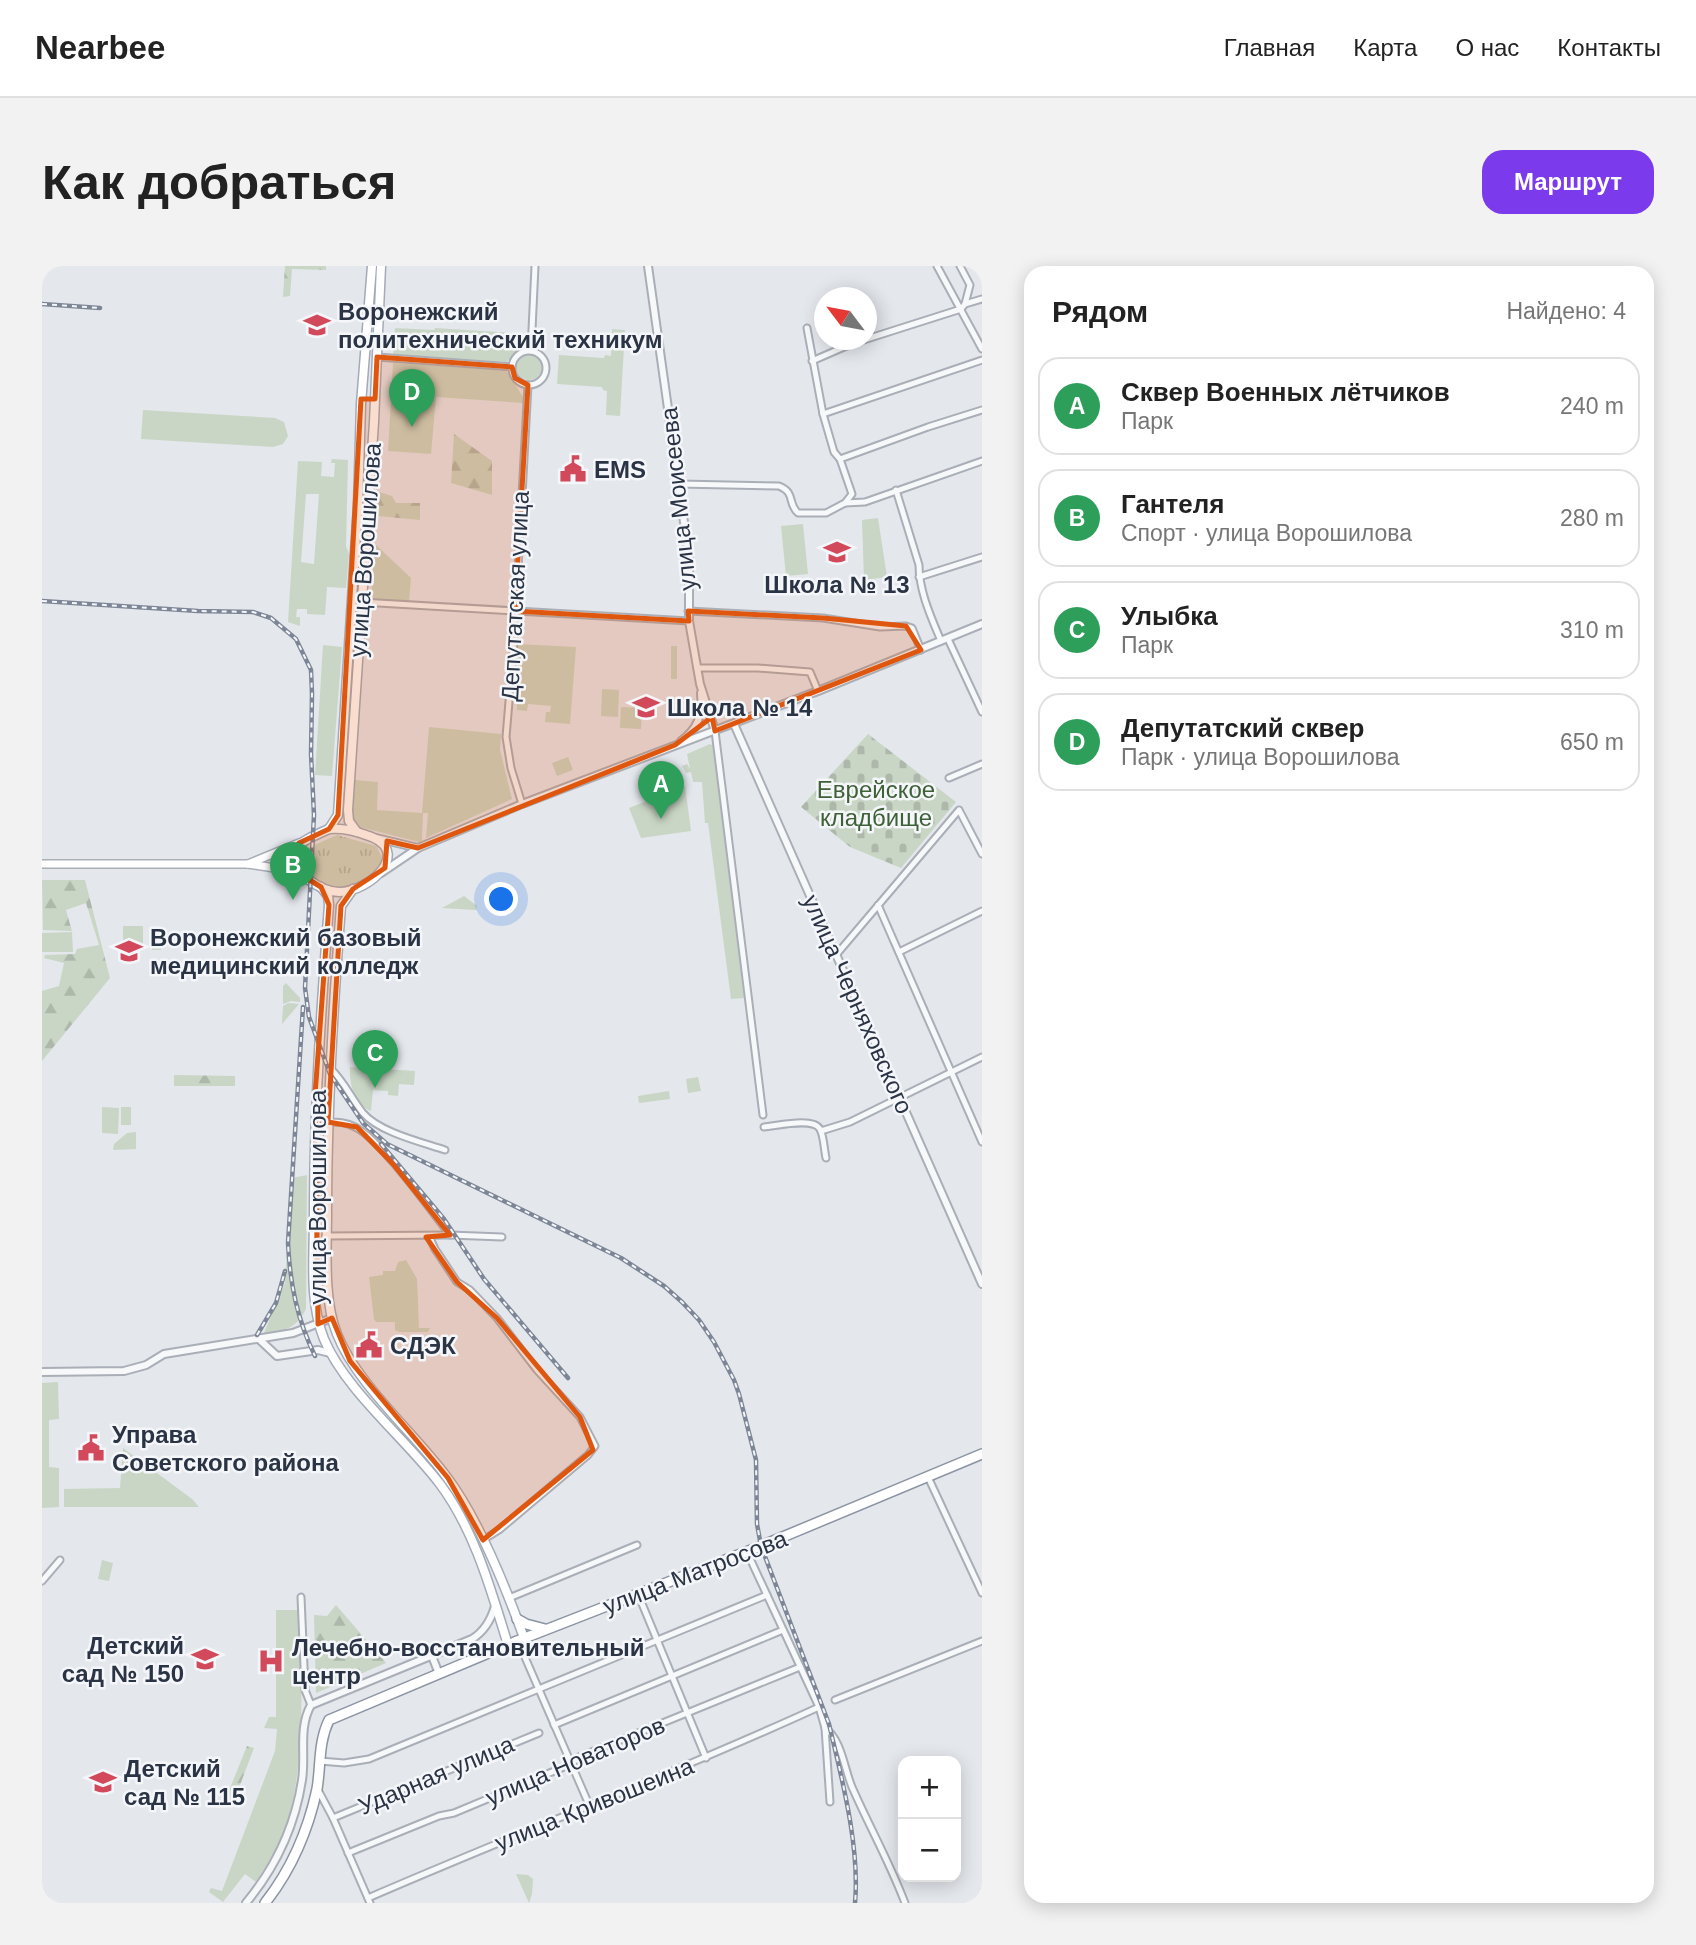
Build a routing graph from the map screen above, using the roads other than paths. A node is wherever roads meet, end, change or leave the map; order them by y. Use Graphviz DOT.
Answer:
graph roads {
  1 [pos="372,266"];
  2 [pos="381,266"];
  3 [pos="535,266"];
  4 [pos="648,266"];
  5 [pos="937,266"];
  6 [pos="960,266"];
  7 [pos="982,299"];
  8 [pos="963,306"];
  9 [pos="807,328"];
  10 [pos="982,349"];
  11 [pos="531,351"];
  12 [pos="377,357"];
  13 [pos="982,360"];
  14 [pos="812,361"];
  15 [pos="512,367"];
  16 [pos="528,386"];
  17 [pos="361,399"];
  18 [pos="375,399"];
  19 [pos="982,410"];
  20 [pos="823,414"];
  21 [pos="840,459"];
  22 [pos="982,461"];
  23 [pos="679,484"];
  24 [pos="896,490"];
  25 [pos="845,503"];
  26 [pos="982,557"];
  27 [pos="919,577"];
  28 [pos="360,602"];
  29 [pos="515,611"];
  30 [pos="688,611"];
  31 [pos="689,621"];
  32 [pos="982,624"];
  33 [pos="944,640"];
  34 [pos="921,650"];
  35 [pos="697,668"];
  36 [pos="700,684"];
  37 [pos="818,691"];
  38 [pos="982,712"];
  39 [pos="734,724"];
  40 [pos="715,731"];
  41 [pos="675,746"];
  42 [pos="982,764"];
  43 [pos="949,778"];
  44 [pos="522,804"];
  45 [pos="329,829"];
  46 [pos="357,832"];
  47 [pos="376,838"];
  48 [pos="299,843"];
  49 [pos="418,848"];
  50 [pos="982,854"];
  51 [pos="42,864"];
  52 [pos="248,864"];
  53 [pos="295,871"];
  54 [pos="380,874"];
  55 [pos="321,887"];
  56 [pos="353,889"];
  57 [pos="878,905"];
  58 [pos="982,911"];
  59 [pos="899,952"];
  60 [pos="836,954"];
  61 [pos="982,1057"];
  62 [pos="330,1068"];
  63 [pos="952,1073"];
  64 [pos="900,1099"];
  65 [pos="365,1115"];
  66 [pos="763,1115"];
  67 [pos="328,1122"];
  68 [pos="357,1127"];
  69 [pos="764,1127"];
  70 [pos="821,1134"];
  71 [pos="982,1142"];
  72 [pos="444,1150"];
  73 [pos="826,1158"];
  74 [pos="450,1235"];
  75 [pos="327,1236"];
  76 [pos="429,1236"];
  77 [pos="502,1237"];
  78 [pos="982,1284"];
  79 [pos="332,1318"];
  80 [pos="318,1324"];
  81 [pos="260,1339"];
  82 [pos="330,1353"];
  83 [pos="42,1372"];
  84 [pos="982,1454"];
  85 [pos="928,1477"];
  86 [pos="483,1540"];
  87 [pos="637,1545"];
  88 [pos="747,1552"];
  89 [pos="60,1560"];
  90 [pos="42,1581"];
  91 [pos="982,1592"];
  92 [pos="638,1594"];
  93 [pos="767,1595"];
  94 [pos="301,1597"];
  95 [pos="509,1598"];
  96 [pos="496,1604"];
  97 [pos="517,1619"];
  98 [pos="547,1629"];
  99 [pos="783,1630"];
  100 [pos="524,1638"];
  101 [pos="657,1641"];
  102 [pos="982,1641"];
  103 [pos="508,1645"];
  104 [pos="524,1655"];
  105 [pos="432,1656"];
  106 [pos="800,1667"];
  107 [pos="439,1674"];
  108 [pos="672,1677"];
  109 [pos="540,1689"];
  110 [pos="835,1700"];
  111 [pos="311,1705"];
  112 [pos="820,1707"];
  113 [pos="687,1713"];
  114 [pos="555,1726"];
  115 [pos="825,1728"];
  116 [pos="539,1733"];
  117 [pos="706,1758"];
  118 [pos="319,1761"];
  119 [pos="571,1764"];
  120 [pos="317,1788"];
  121 [pos="830,1802"];
  122 [pos="590,1807"];
  123 [pos="333,1818"];
  124 [pos="348,1853"];
  125 [pos="369,1901"];
  126 [pos="246,1903"];
  127 [pos="265,1903"];
  128 [pos="905,1903"];
  1 -- 17 [label="main road, улица Ворошилова"];
  2 -- 12 [label="main road, улица Ворошилова"];
  3 -- 11 [label="street"];
  4 -- 23 [label="street, улица Моисеева"];
  5 -- 8 [label="street"];
  6 -- 8 [label="street"];
  7 -- 8 [label="street"];
  8 -- 10 [label="street"];
  8 -- 14 [label="street"];
  9 -- 14 [label="street"];
  11 -- 15 [label="street"];
  11 -- 16 [label="street"];
  12 -- 15 [label="street"];
  12 -- 18 [label="main road, улица Ворошилова"];
  13 -- 20 [label="street"];
  14 -- 20 [label="street"];
  15 -- 16 [label="street"];
  16 -- 29 [label="street, Депутатская улица"];
  17 -- 18 [label="main road"];
  17 -- 45 [label="main road, улица Ворошилова"];
  18 -- 28 [label="main road, улица Ворошилова"];
  19 -- 21 [label="street"];
  20 -- 21 [label="street"];
  21 -- 25 [label="street"];
  22 -- 24 [label="street"];
  23 -- 25 [label="street"];
  23 -- 30 [label="street, улица Моисеева"];
  24 -- 25 [label="street"];
  24 -- 27 [label="street"];
  26 -- 27 [label="street"];
  27 -- 33 [label="street"];
  28 -- 29 [label="street"];
  28 -- 46 [label="main road, улица Ворошилова"];
  29 -- 31 [label="street"];
  29 -- 44 [label="street, Депутатская улица"];
  30 -- 31 [label="street, улица Моисеева"];
  30 -- 34 [label="street"];
  31 -- 35 [label="street, улица Моисеева"];
  32 -- 33 [label="street"];
  33 -- 34 [label="street"];
  33 -- 38 [label="street"];
  34 -- 37 [label="street"];
  35 -- 36 [label="street, улица Моисеева"];
  35 -- 37 [label="street"];
  36 -- 40 [label="street, улица Моисеева"];
  36 -- 41 [label="street"];
  37 -- 39 [label="street"];
  39 -- 40 [label="street"];
  39 -- 60 [label="street, улица Черняховского"];
  40 -- 41 [label="street"];
  40 -- 66 [label="street"];
  41 -- 44 [label="street"];
  42 -- 43 [label="street"];
  44 -- 49 [label="street"];
  45 -- 46 [label="main road"];
  45 -- 48 [label="main road"];
  46 -- 47 [label="main road"];
  47 -- 49 [label="street"];
  47 -- 54 [label="main road"];
  48 -- 52 [label="main road"];
  48 -- 53 [label="main road"];
  49 -- 54 [label="street"];
  50 -- 57 [label="street"];
  51 -- 52 [label="main road"];
  52 -- 53 [label="main road"];
  53 -- 55 [label="main road"];
  54 -- 56 [label="main road"];
  55 -- 56 [label="main road"];
  55 -- 80 [label="main road, улица Ворошилова"];
  56 -- 62 [label="main road, улица Ворошилова"];
  57 -- 59 [label="street"];
  57 -- 60 [label="street"];
  58 -- 59 [label="street"];
  59 -- 63 [label="street"];
  60 -- 64 [label="street, улица Черняховского"];
  61 -- 63 [label="street"];
  62 -- 65 [label="street"];
  62 -- 67 [label="main road, улица Ворошилова"];
  63 -- 64 [label="street"];
  63 -- 71 [label="street"];
  64 -- 70 [label="street"];
  64 -- 78 [label="street, улица Черняховского"];
  65 -- 68 [label="street"];
  65 -- 72 [label="street"];
  67 -- 68 [label="street"];
  67 -- 75 [label="main road, улица Ворошилова"];
  68 -- 74 [label="street"];
  69 -- 70 [label="street"];
  70 -- 73 [label="street"];
  74 -- 76 [label="street"];
  74 -- 77 [label="street"];
  75 -- 76 [label="street"];
  75 -- 79 [label="main road, улица Ворошилова"];
  76 -- 86 [label="street"];
  79 -- 80 [label="street"];
  79 -- 86 [label="main road, улица Ворошилова"];
  80 -- 81 [label="street"];
  80 -- 82 [label="main road, улица Ворошилова"];
  81 -- 82 [label="street"];
  81 -- 83 [label="street"];
  82 -- 96 [label="main road, улица Ворошилова"];
  84 -- 85 [label="highway, улица Матросова"];
  85 -- 88 [label="highway, улица Матросова"];
  85 -- 91 [label="street"];
  86 -- 95 [label="main road, улица Ворошилова"];
  87 -- 95 [label="street"];
  88 -- 92 [label="highway, улица Матросова"];
  88 -- 93 [label="street"];
  89 -- 90 [label="street"];
  92 -- 98 [label="highway, улица Матросова"];
  92 -- 101 [label="street"];
  93 -- 99 [label="street"];
  93 -- 101 [label="street"];
  94 -- 111 [label="street"];
  95 -- 97 [label="main road, улица Ворошилова"];
  96 -- 103 [label="main road, улица Ворошилова"];
  96 -- 105 [label="street"];
  97 -- 98 [label="highway"];
  97 -- 100 [label="main road, улица Ворошилова"];
  98 -- 100 [label="highway, улица Матросова"];
  99 -- 106 [label="street"];
  99 -- 108 [label="street"];
  100 -- 103 [label="highway, улица Матросова"];
  100 -- 104 [label="street, улица Ворошилова"];
  101 -- 108 [label="street"];
  101 -- 109 [label="street"];
  102 -- 110 [label="street"];
  103 -- 104 [label="street"];
  103 -- 107 [label="highway, улица Матросова"];
  104 -- 109 [label="street, улица Ворошилова"];
  105 -- 107 [label="street"];
  105 -- 111 [label="street"];
  106 -- 112 [label="street"];
  106 -- 113 [label="street, улица Новаторов"];
  107 -- 118 [label="highway, улица Матросова"];
  108 -- 113 [label="street"];
  108 -- 114 [label="street"];
  109 -- 114 [label="street, улица Ворошилова"];
  109 -- 118 [label="street"];
  111 -- 126 [label="street"];
  112 -- 115 [label="street"];
  112 -- 117 [label="street, улица Кривошеина"];
  113 -- 117 [label="street"];
  113 -- 119 [label="street, улица Новаторов"];
  114 -- 119 [label="street, улица Ворошилова"];
  115 -- 121 [label="street"];
  115 -- 128 [label="street"];
  116 -- 123 [label="street, Ударная улица"];
  117 -- 122 [label="street, улица Кривошеина"];
  118 -- 120 [label="highway"];
  119 -- 122 [label="street, улица Ворошилова"];
  119 -- 124 [label="street, улица Новаторов"];
  120 -- 123 [label="street, улица Кривошеина"];
  120 -- 127 [label="highway"];
  122 -- 125 [label="street, улица Кривошеина"];
  123 -- 124 [label="street, улица Кривошеина"];
  124 -- 125 [label="street, улица Кривошеина"];
}
